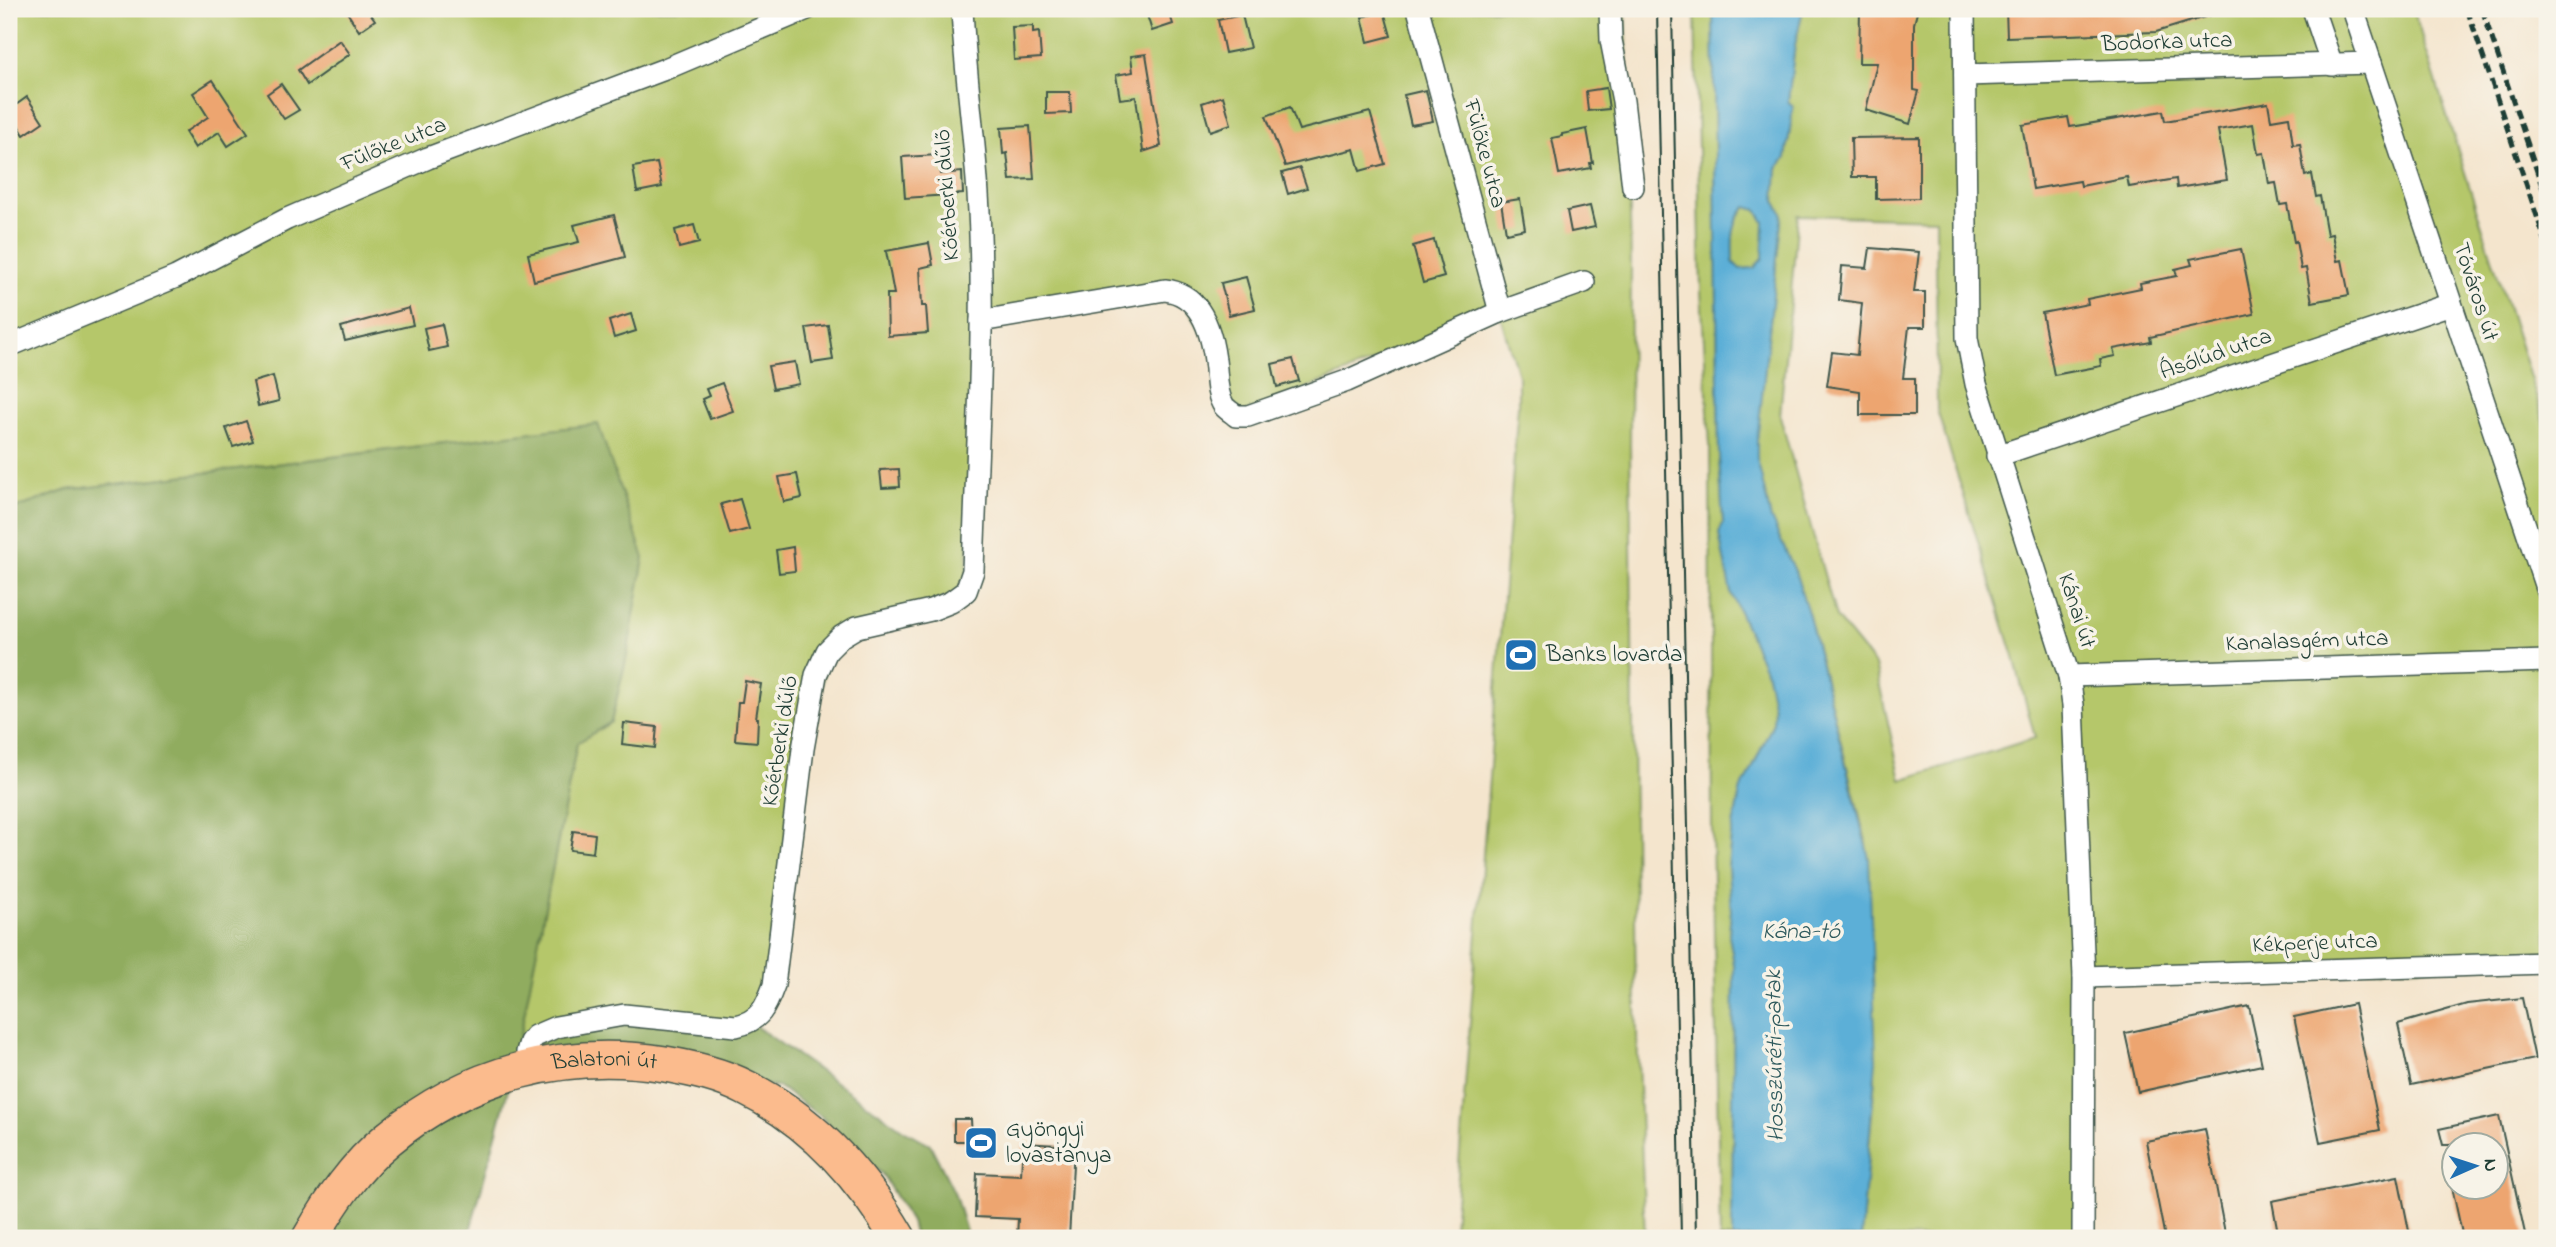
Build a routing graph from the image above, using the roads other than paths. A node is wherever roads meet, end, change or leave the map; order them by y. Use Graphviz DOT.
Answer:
graph roads {
  1 [pos="807,9"];
  2 [pos="962,9"];
  3 [pos="1418,9"];
  4 [pos="1610,9"];
  5 [pos="1964,9"];
  6 [pos="2313,9"];
  7 [pos="2353,9"];
  8 [pos="2371,63"];
  9 [pos="2332,65"];
  10 [pos="1965,75"];
  11 [pos="1633,187"];
  12 [pos="1584,282"];
  13 [pos="2451,304"];
  14 [pos="1500,312"];
  15 [pos="981,321"];
  16 [pos="9,346"];
  17 [pos="1997,456"];
  18 [pos="2547,591"];
  19 [pos="2547,661"];
  20 [pos="2069,676"];
  21 [pos="2547,963"];
  22 [pos="2084,977"];
  23 [pos="529,1068"];
  24 [pos="310,1238"];
  25 [pos="898,1238"];
  26 [pos="2083,1238"];
  1 -- 16 [label="street, Fülőke utca"];
  2 -- 15 [label="street, Kőérberki dűlő"];
  3 -- 14 [label="street, Fülőke utca"];
  4 -- 11 [label="street"];
  5 -- 10 [label="street, Kánai út"];
  6 -- 9 [label="street"];
  7 -- 8 [label="street, Tóváros út"];
  8 -- 9 [label="street, Bodorka utca"];
  8 -- 13 [label="street, Tóváros út"];
  9 -- 10 [label="street, Bodorka utca"];
  10 -- 17 [label="street, Kánai út"];
  12 -- 14 [label="street"];
  13 -- 17 [label="street, Ásólúd utca"];
  13 -- 18 [label="street, Tóváros út"];
  14 -- 15 [label="street"];
  15 -- 23 [label="street, Kőérberki dűlő"];
  17 -- 20 [label="street, Kánai út"];
  19 -- 20 [label="street, Kanalasgém utca"];
  20 -- 22 [label="street, Kánai út"];
  21 -- 22 [label="street, Kékperje utca"];
  22 -- 26 [label="street, Kánai út"];
  23 -- 24 [label="main road, Balatoni út"];
  23 -- 25 [label="main road, Balatoni út"];
}
